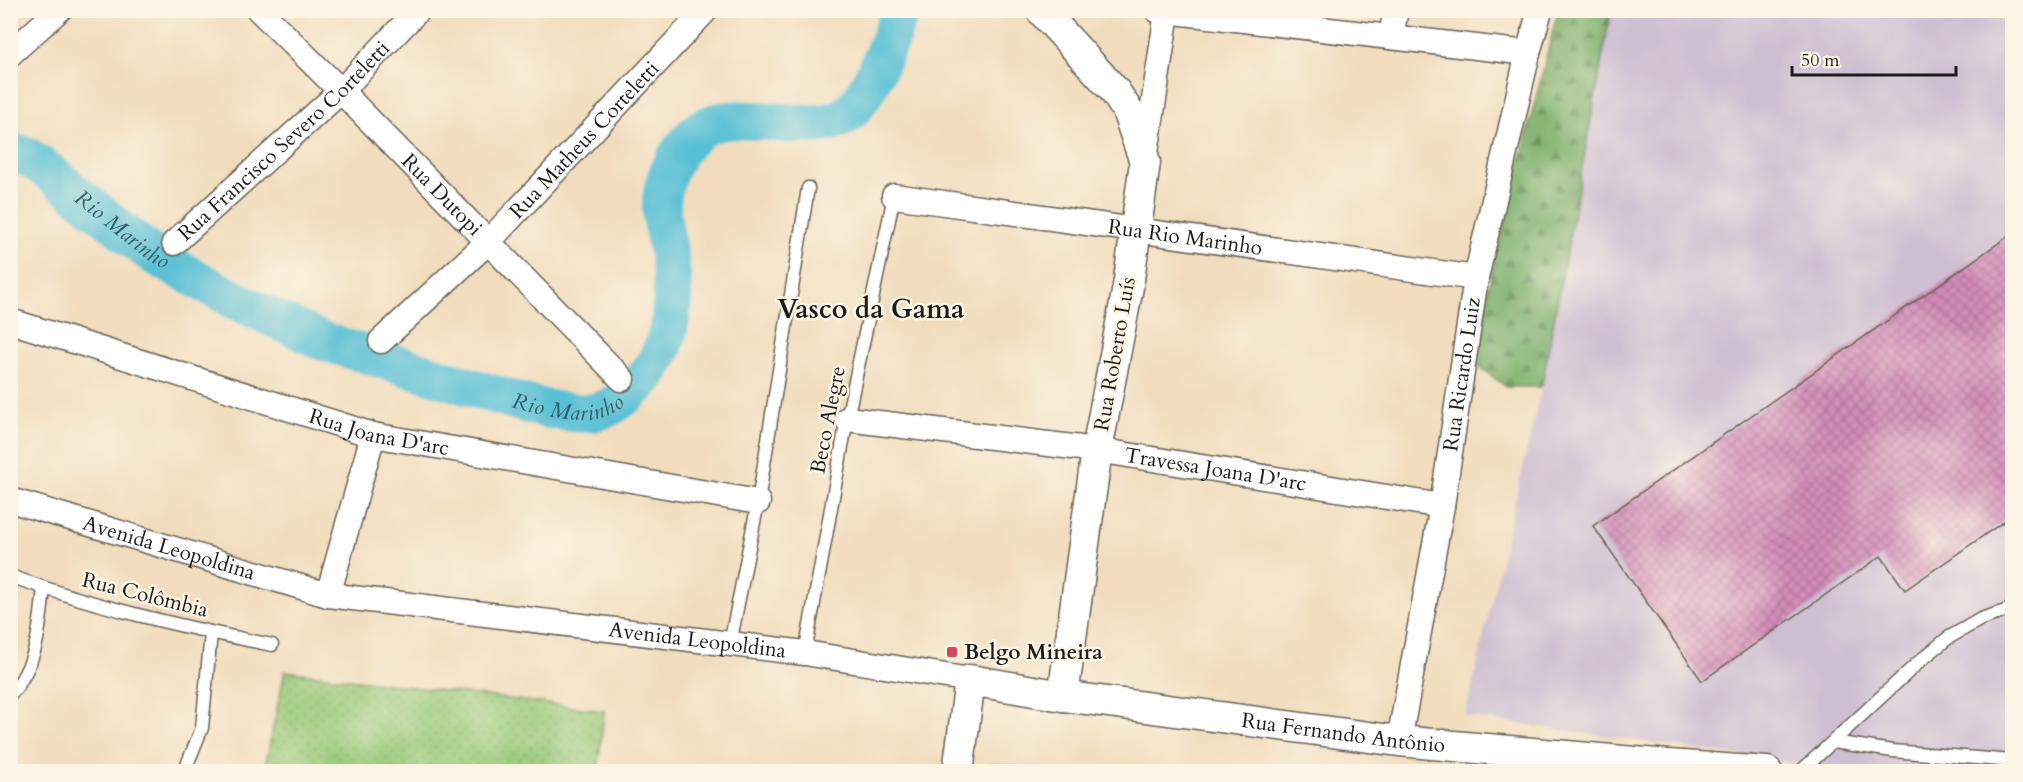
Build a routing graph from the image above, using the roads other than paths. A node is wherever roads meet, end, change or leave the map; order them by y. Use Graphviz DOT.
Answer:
graph roads {
  1 [pos="59,10"];
  2 [pos="259,10"];
  3 [pos="418,10"];
  4 [pos="706,10"];
  5 [pos="1041,10"];
  6 [pos="1396,10"];
  7 [pos="1540,10"];
  8 [pos="1162,11"];
  9 [pos="1391,37"];
  10 [pos="1528,53"];
  11 [pos="10,54"];
  12 [pos="341,91"];
  13 [pos="1144,162"];
  14 [pos="808,188"];
  15 [pos="894,196"];
  16 [pos="1136,228"];
  17 [pos="488,242"];
  18 [pos="174,243"];
  19 [pos="1476,278"];
  20 [pos="10,321"];
  21 [pos="381,340"];
  22 [pos="622,379"];
  23 [pos="847,419"];
  24 [pos="373,435"];
  25 [pos="1097,450"];
  26 [pos="10,500"];
  27 [pos="758,502"];
  28 [pos="1442,506"];
  29 [pos="10,576"];
  30 [pos="44,589"];
  31 [pos="328,595"];
  32 [pos="2013,609"];
  33 [pos="211,633"];
  34 [pos="730,644"];
  35 [pos="272,645"];
  36 [pos="805,652"];
  37 [pos="970,680"];
  38 [pos="10,696"];
  39 [pos="1064,696"];
  40 [pos="1399,741"];
  41 [pos="1833,742"];
  42 [pos="10,761"];
  43 [pos="2013,761"];
  44 [pos="17,771"];
  45 [pos="184,771"];
  46 [pos="958,771"];
  47 [pos="1767,771"];
  48 [pos="1800,771"];
  1 -- 11 [label="street"];
  2 -- 12 [label="street, Rua Dutopi"];
  3 -- 12 [label="street, Rua Francisco Severo Corteletti"];
  4 -- 17 [label="street, Rua Matheus Corteletti"];
  5 -- 13 [label="street"];
  6 -- 9 [label="street"];
  7 -- 10 [label="street, Rua Ricardo Luiz"];
  8 -- 9 [label="street"];
  8 -- 13 [label="street, Rua Roberto Luís"];
  9 -- 10 [label="street"];
  10 -- 19 [label="street, Rua Ricardo Luiz"];
  12 -- 17 [label="street, Rua Dutopi"];
  12 -- 18 [label="street, Rua Francisco Severo Corteletti"];
  13 -- 16 [label="street, Rua Roberto Luís"];
  14 -- 27 [label="lane"];
  15 -- 16 [label="street, Rua Rio Marinho"];
  15 -- 23 [label="lane, Beco Alegre"];
  16 -- 19 [label="street, Rua Rio Marinho"];
  16 -- 25 [label="street, Rua Roberto Luís"];
  17 -- 21 [label="street, Rua Matheus Corteletti"];
  17 -- 22 [label="street, Rua Dutopi"];
  19 -- 28 [label="street, Rua Ricardo Luiz"];
  20 -- 24 [label="street, Rua Joana D'arc"];
  23 -- 25 [label="street, Travessa Joana D'arc"];
  23 -- 36 [label="lane, Beco Alegre"];
  24 -- 27 [label="street, Rua Joana D'arc"];
  24 -- 31 [label="street"];
  25 -- 28 [label="street, Travessa Joana D'arc"];
  25 -- 39 [label="street, Rua Roberto Luís"];
  26 -- 31 [label="street, Avenida Leopoldina"];
  27 -- 34 [label="lane"];
  28 -- 40 [label="street, Rua Ricardo Luiz"];
  29 -- 30 [label="lane, Rua Colômbia"];
  30 -- 33 [label="lane, Rua Colômbia"];
  30 -- 38 [label="lane"];
  31 -- 34 [label="street, Avenida Leopoldina"];
  32 -- 41 [label="lane"];
  33 -- 35 [label="lane, Rua Colômbia"];
  33 -- 45 [label="lane"];
  34 -- 36 [label="street, Avenida Leopoldina"];
  36 -- 37 [label="street, Avenida Leopoldina"];
  37 -- 39 [label="street, Avenida Leopoldina"];
  37 -- 46 [label="street"];
  39 -- 40 [label="street, Rua Fernando Antônio"];
  40 -- 47 [label="street, Rua Fernando Antônio"];
  41 -- 43 [label="lane"];
  41 -- 48 [label="lane"];
  42 -- 44 [label="lane"];
}
